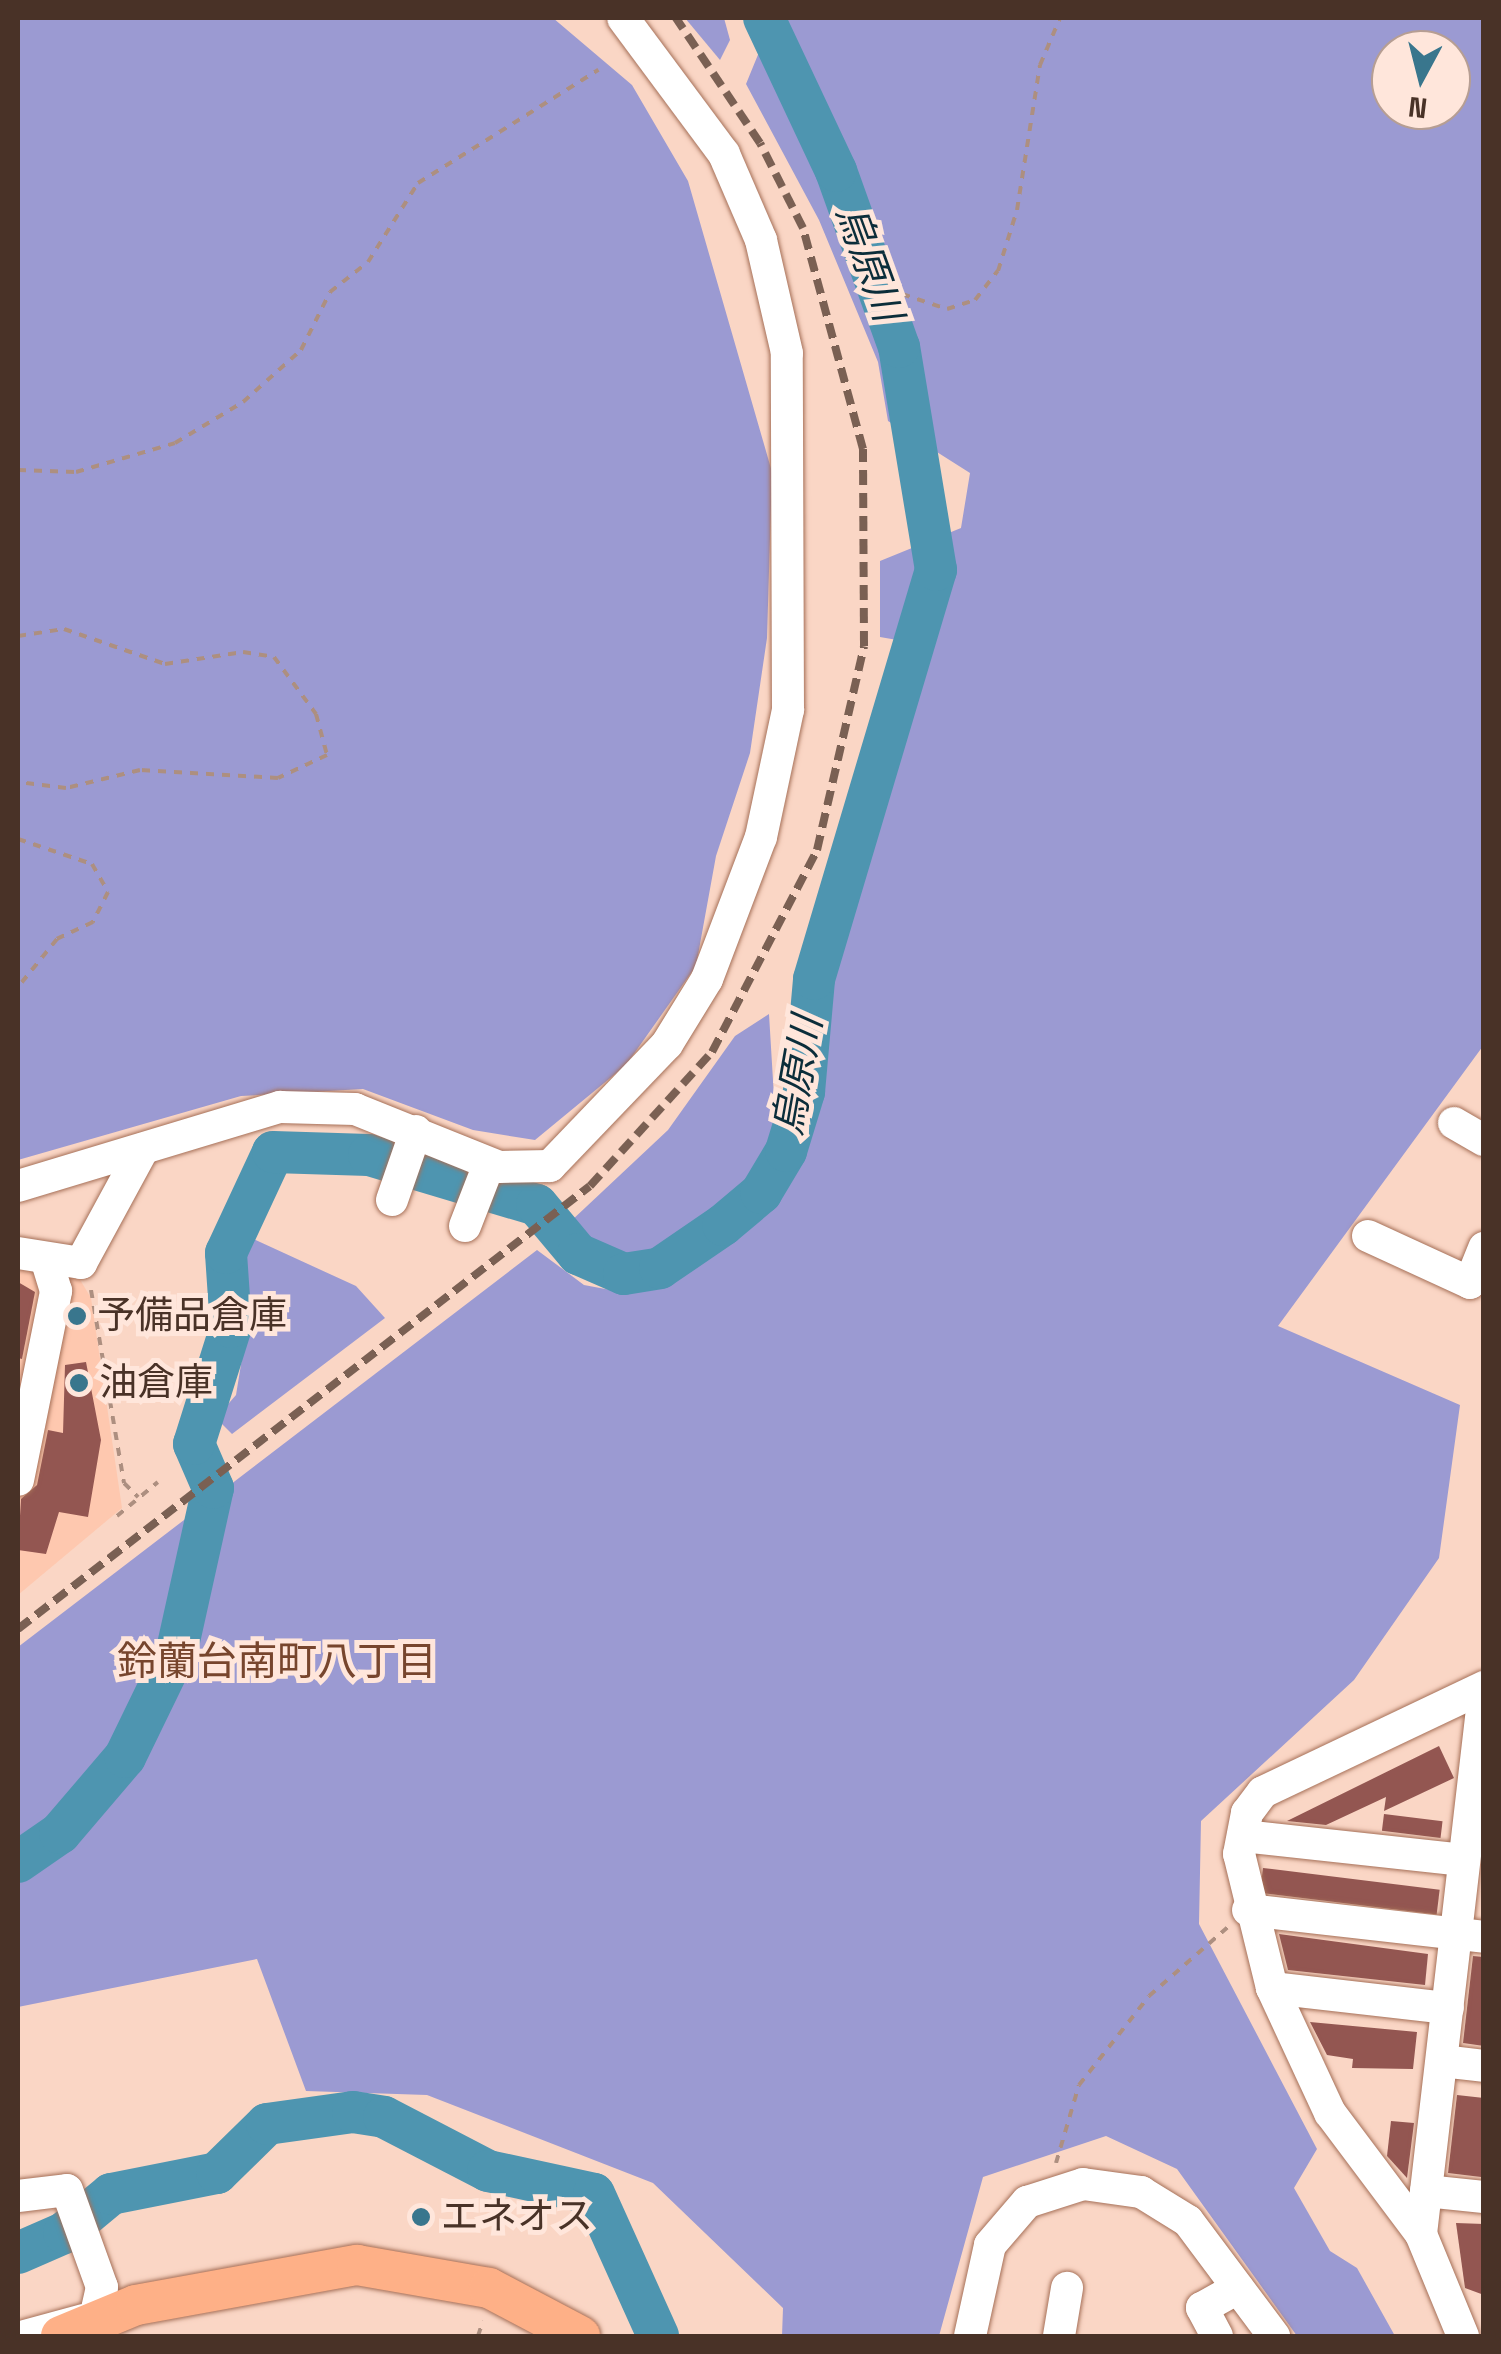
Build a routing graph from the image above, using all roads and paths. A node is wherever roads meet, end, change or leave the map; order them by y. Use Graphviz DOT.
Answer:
graph roads {
  1 [pos="624,18"];
  2 [pos="1060,18"];
  3 [pos="598,70"];
  4 [pos="863,260"];
  5 [pos="18,470"];
  6 [pos="18,636"];
  7 [pos="18,782"];
  8 [pos="18,839"];
  9 [pos="18,987"];
  10 [pos="1454,1122"];
  11 [pos="414,1135"];
  12 [pos="1484,1140"];
  13 [pos="142,1149"];
  14 [pos="491,1169"];
  15 [pos="18,1186"];
  16 [pos="392,1200"];
  17 [pos="468,1220"];
  18 [pos="1368,1236"];
  19 [pos="1484,1248"];
  20 [pos="32,1256"];
  21 [pos="80,1263"];
  22 [pos="18,1480"];
  23 [pos="158,1482"];
  24 [pos="138,1497"];
  25 [pos="117,1516"];
  26 [pos="1484,1690"];
  27 [pos="1477,1803"];
  28 [pos="1242,1836"];
  29 [pos="1464,1860"];
  30 [pos="1248,1910"];
  31 [pos="1470,1935"];
  32 [pos="1272,1988"];
  33 [pos="1448,2008"];
  34 [pos="1442,2061"];
  35 [pos="1484,2066"];
  36 [pos="1053,2172"];
  37 [pos="1426,2191"];
  38 [pos="18,2196"];
  39 [pos="1484,2198"];
  40 [pos="1422,2234"];
  41 [pos="1067,2288"];
  42 [pos="1238,2288"];
  43 [pos="97,2327"];
  44 [pos="25,2336"];
  45 [pos="61,2336"];
  46 [pos="580,2336"];
  47 [pos="970,2336"];
  48 [pos="1059,2336"];
  49 [pos="1217,2336"];
  50 [pos="1274,2336"];
  51 [pos="1463,2336"];
  1 -- 14 [label="street"];
  2 -- 4 [label="path"];
  3 -- 5 [label="path"];
  6 -- 7 [label="path"];
  8 -- 9 [label="path"];
  10 -- 12 [label="street"];
  11 -- 13 [label="street"];
  11 -- 14 [label="street"];
  11 -- 16 [label="street"];
  13 -- 15 [label="street"];
  13 -- 21 [label="street"];
  14 -- 17 [label="street"];
  18 -- 19 [label="street"];
  20 -- 21 [label="street"];
  20 -- 22 [label="street"];
  21 -- 24 [label="path"];
  23 -- 24 [label="path"];
  24 -- 25 [label="path"];
  26 -- 27 [label="street"];
  26 -- 28 [label="street"];
  27 -- 29 [label="street"];
  28 -- 29 [label="street"];
  28 -- 30 [label="street"];
  29 -- 31 [label="street"];
  30 -- 31 [label="street"];
  30 -- 32 [label="street"];
  30 -- 36 [label="path"];
  31 -- 33 [label="street"];
  32 -- 33 [label="street"];
  32 -- 40 [label="street"];
  33 -- 34 [label="street"];
  34 -- 35 [label="street"];
  34 -- 37 [label="street"];
  37 -- 39 [label="street"];
  37 -- 40 [label="street"];
  38 -- 43 [label="street"];
  40 -- 51 [label="street"];
  41 -- 48 [label="street"];
  42 -- 47 [label="street"];
  42 -- 49 [label="street"];
  42 -- 50 [label="street"];
  43 -- 44 [label="street"];
  43 -- 45 [label="main road"];
  43 -- 46 [label="main road"];
}
